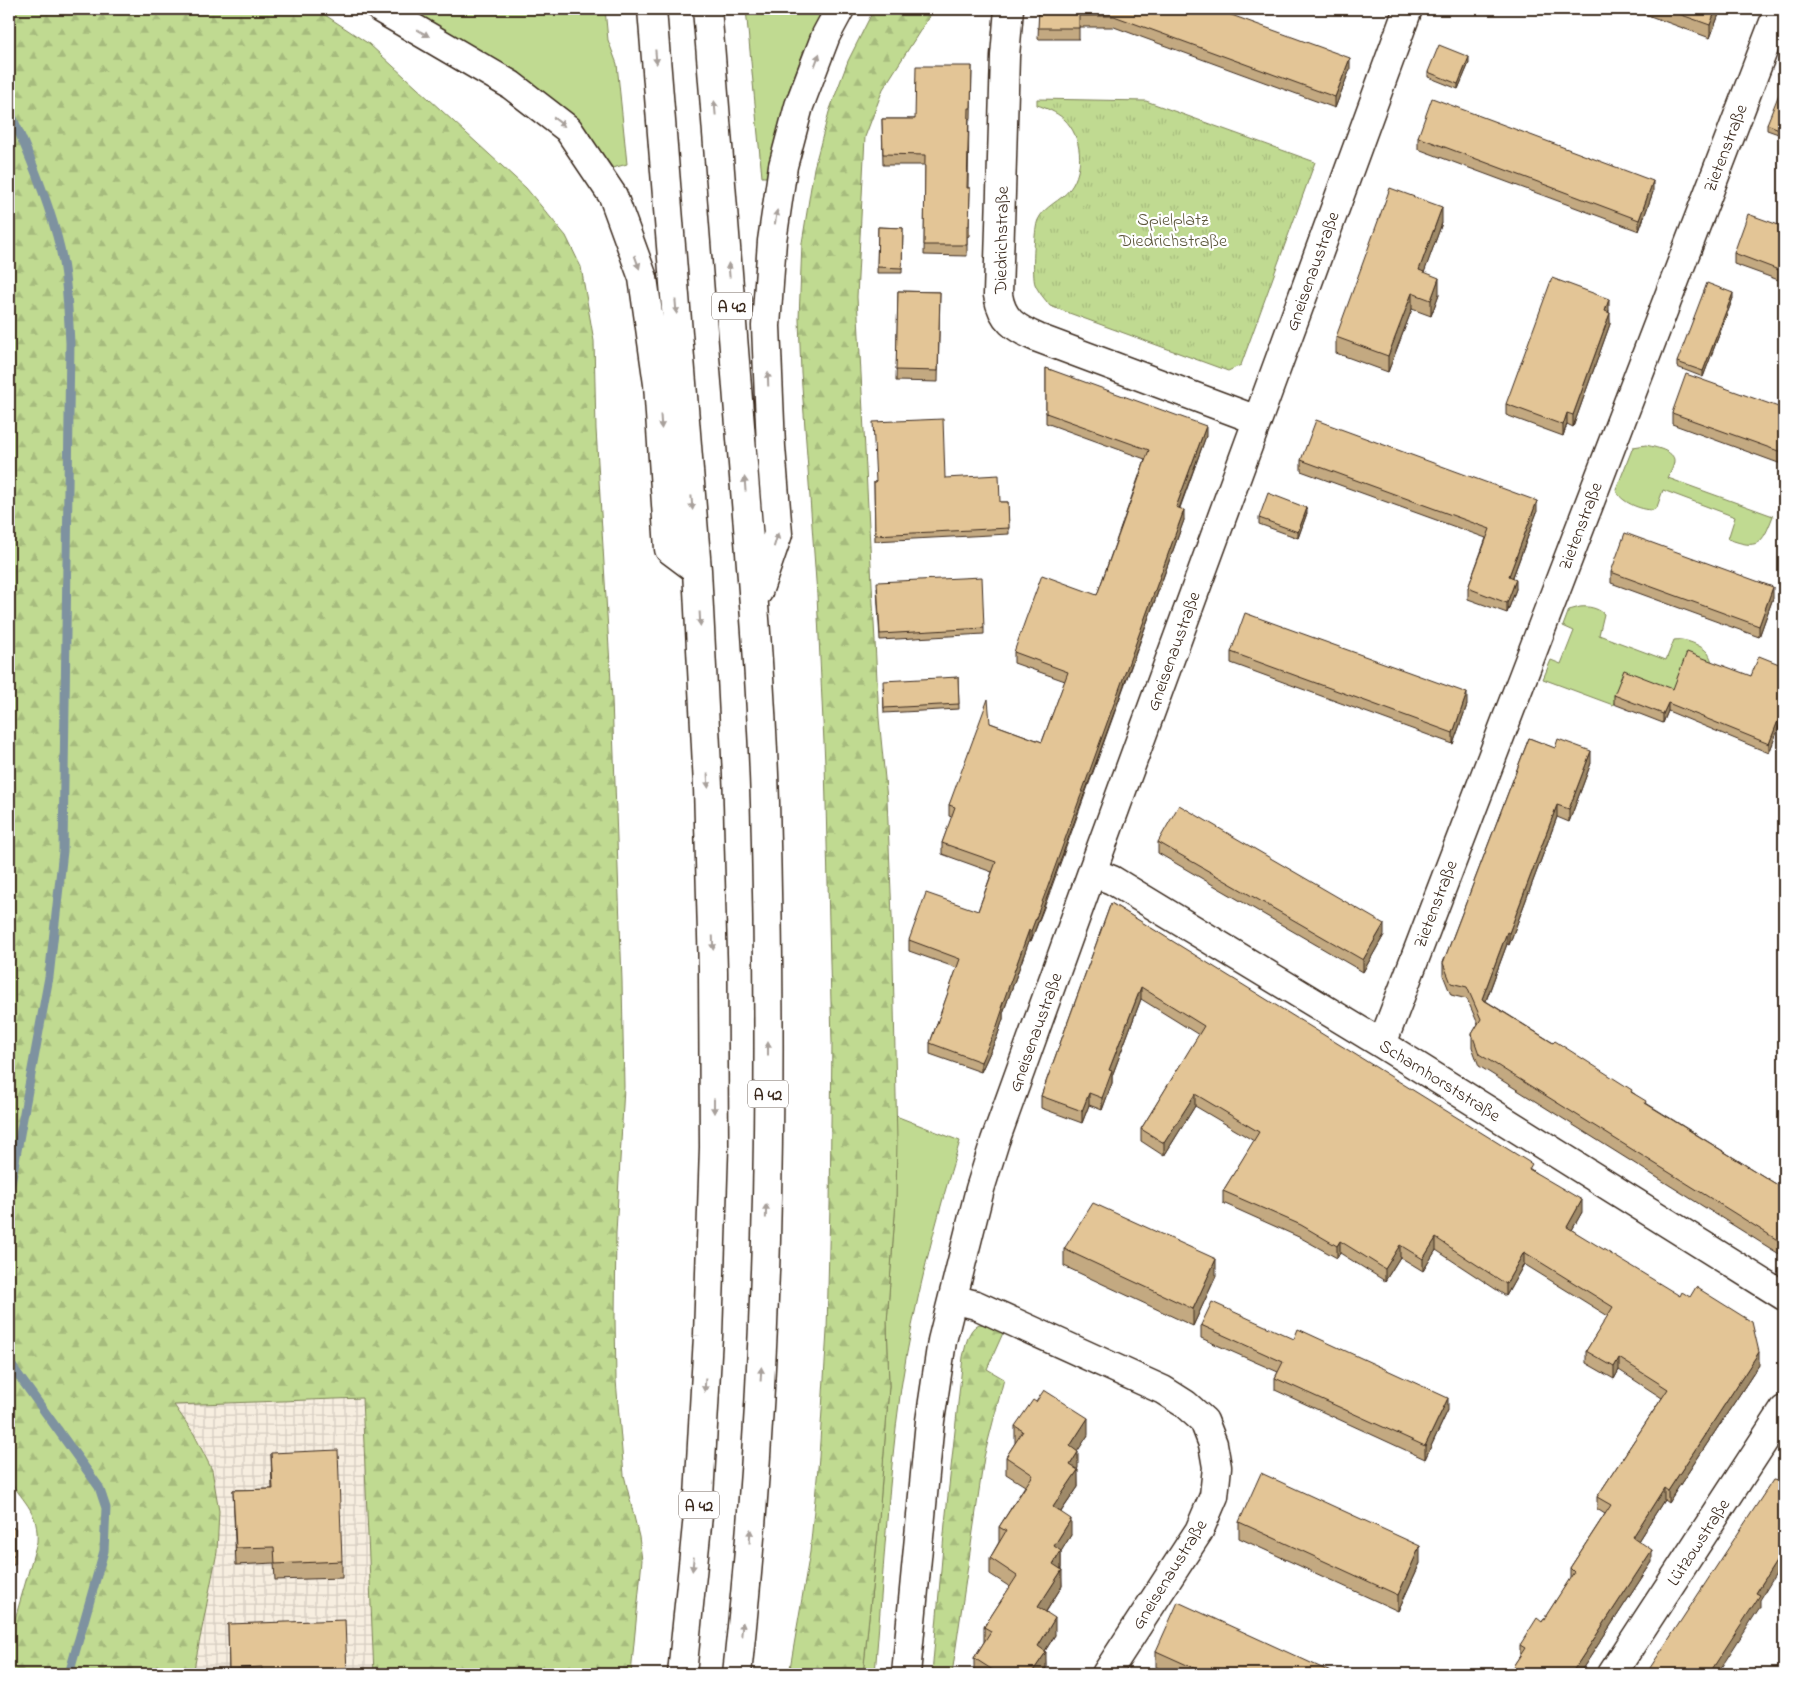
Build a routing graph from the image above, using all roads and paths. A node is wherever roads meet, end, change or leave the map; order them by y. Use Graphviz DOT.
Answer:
graph roads {
  1 [pos="381,9"];
  2 [pos="652,9"];
  3 [pos="706,9"];
  4 [pos="840,9"];
  5 [pos="1009,9"];
  6 [pos="1408,9"];
  7 [pos="1779,9"];
  8 [pos="1257,420"];
  9 [pos="697,570"];
  10 [pos="754,603"];
  11 [pos="1092,872"];
  12 [pos="1382,1044"];
  13 [pos="1784,1296"];
  14 [pos="953,1299"];
  15 [pos="1784,1410"];
  16 [pos="682,1674"];
  17 [pos="737,1674"];
  18 [pos="906,1674"];
  19 [pos="1106,1674"];
  20 [pos="1612,1674"];
  1 -- 9 [label="main road, one-way"];
  2 -- 9 [label="main road, A 42, one-way"];
  10 -- 3 [label="main road, A 42, one-way"];
  10 -- 4 [label="main road, one-way"];
  5 -- 8 [label="main road, Diedrichstraße"];
  6 -- 8 [label="main road, Gneisenaustraße"];
  7 -- 12 [label="main road, Zietenstraße"];
  8 -- 11 [label="main road, Gneisenaustraße"];
  9 -- 16 [label="main road, A 42, one-way"];
  17 -- 10 [label="main road, A 42, one-way"];
  11 -- 12 [label="main road, Scharnhorststraße"];
  11 -- 14 [label="main road, Gneisenaustraße"];
  12 -- 13 [label="main road, Scharnhorststraße"];
  14 -- 18 [label="main road, Gneisenaustraße"];
  14 -- 19 [label="main road, Gneisenaustraße"];
  15 -- 20 [label="main road, Lützowstraße"];
}
